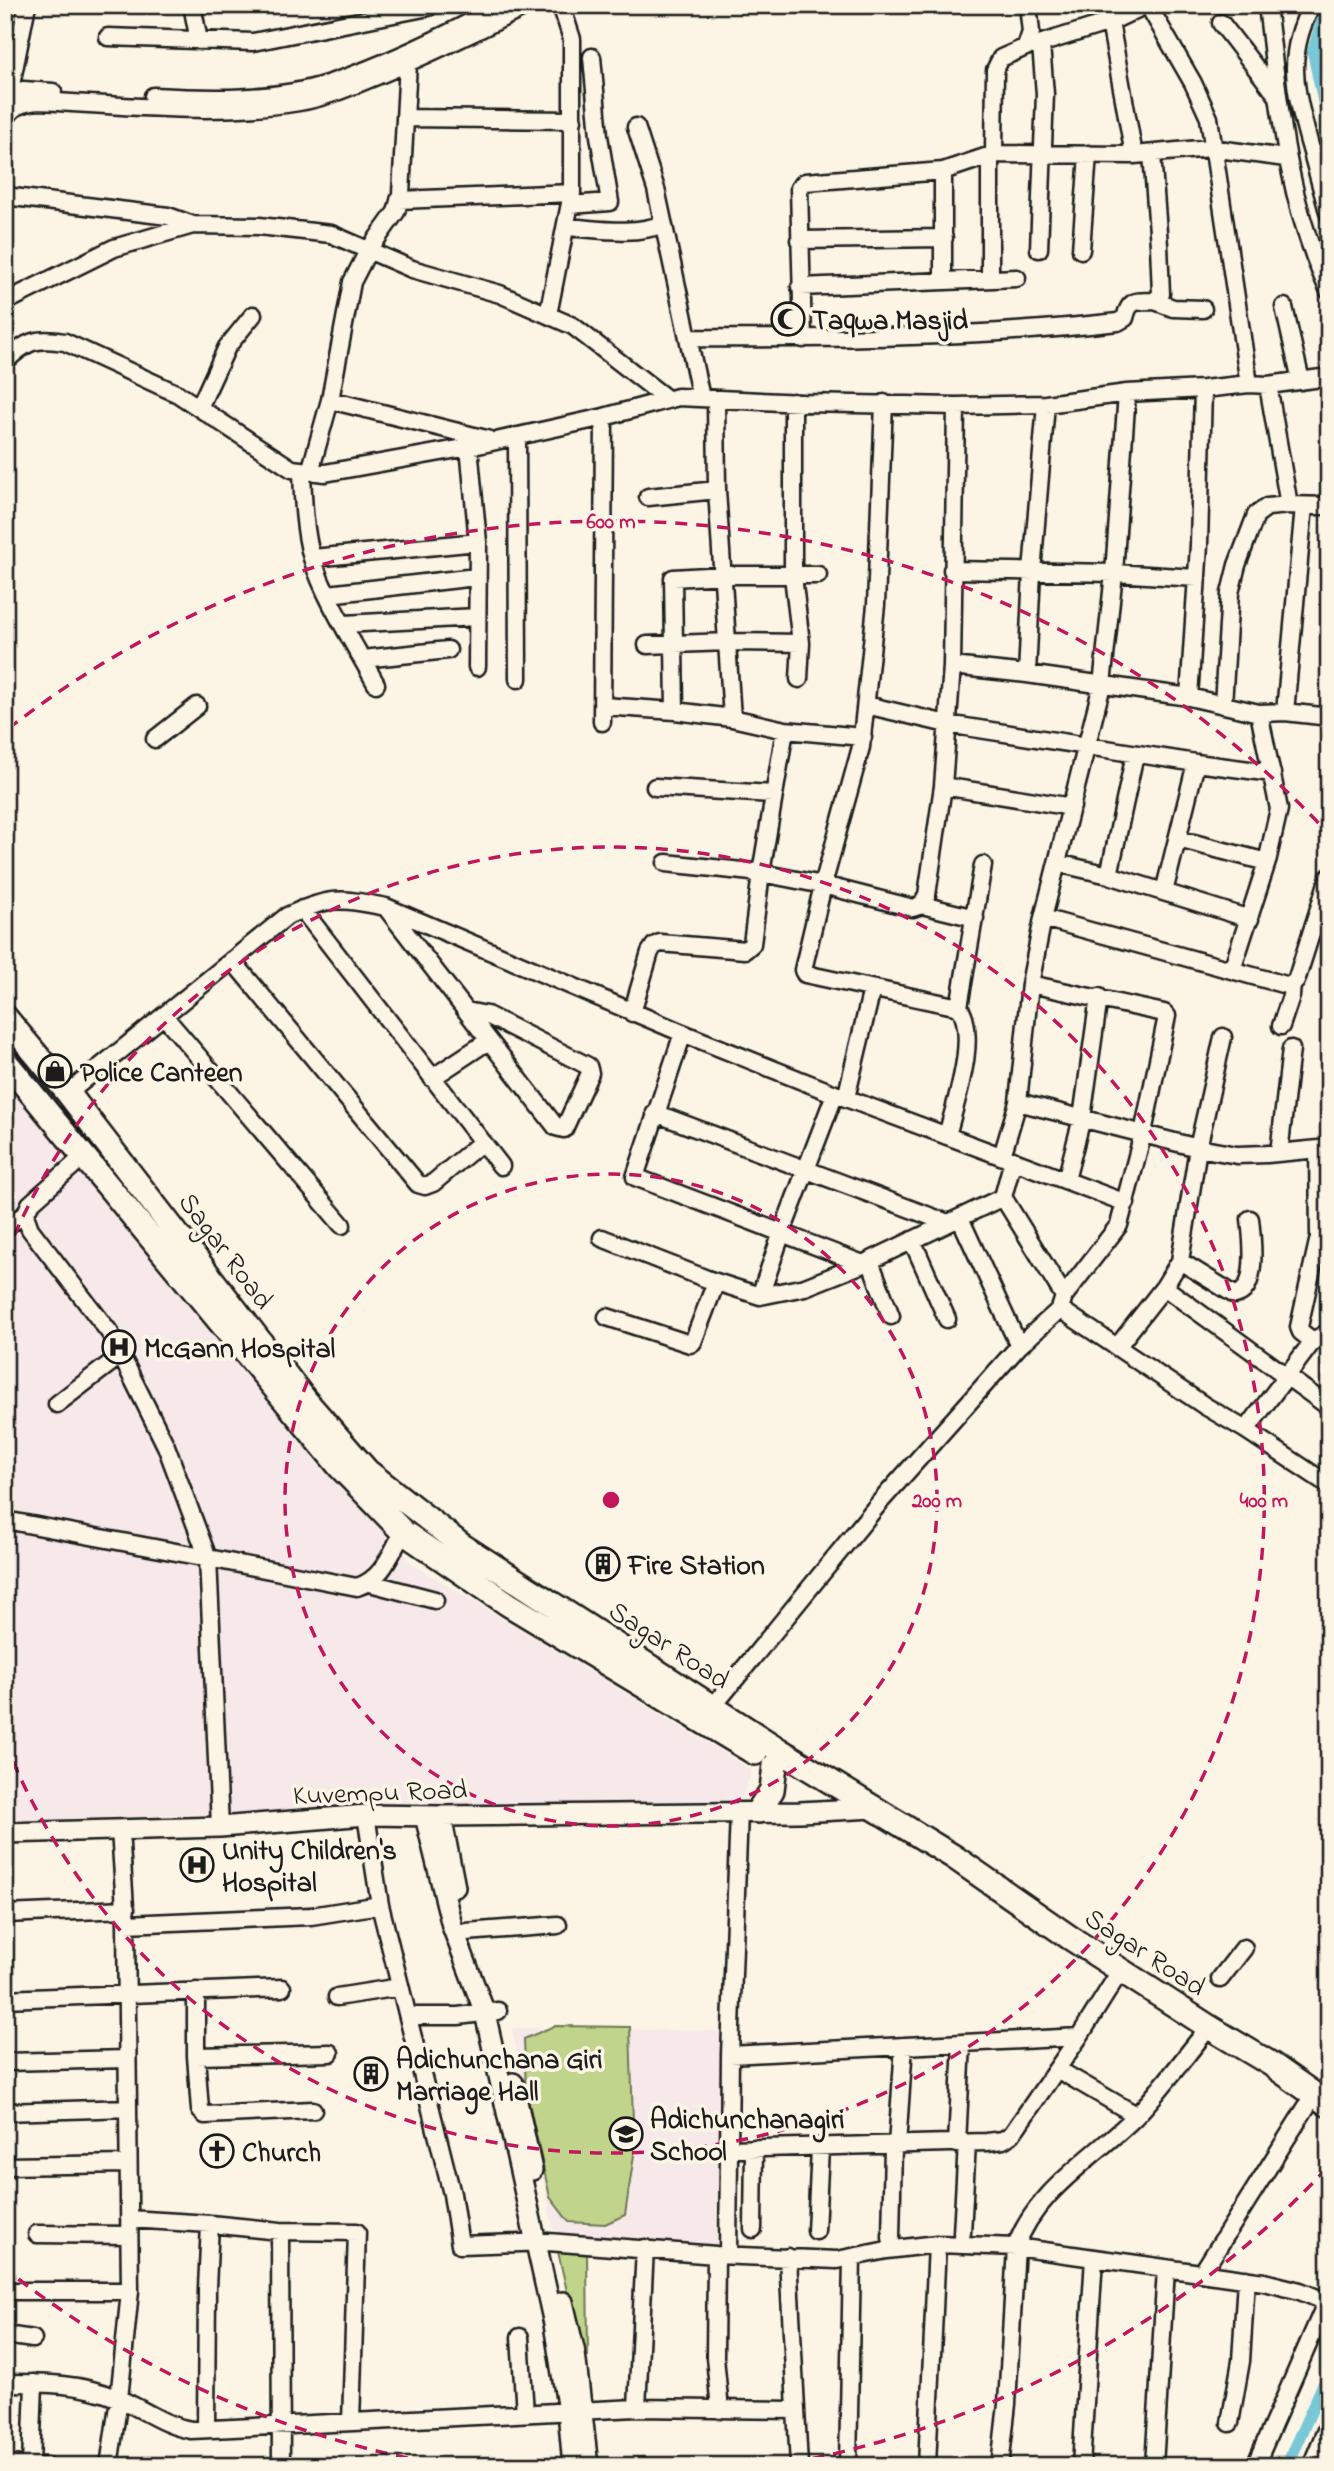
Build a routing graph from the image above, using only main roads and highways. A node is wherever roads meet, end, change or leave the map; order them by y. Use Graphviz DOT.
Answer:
graph roads {
  1 [pos="5,1017"];
  2 [pos="5,1060"];
  3 [pos="707,1713"];
  4 [pos="775,1765"];
  5 [pos="865,1809"];
  6 [pos="749,1812"];
  7 [pos="433,1816"];
  8 [pos="5,1833"];
  9 [pos="491,2012"];
  10 [pos="1318,2106"];
  11 [pos="1329,2122"];
  12 [pos="575,2411"];
  13 [pos="573,2466"];
  14 [pos="588,2466"];
  1 -- 3 [label="highway, Sagar Road"];
  2 -- 3 [label="highway, Sagar Road"];
  3 -- 4 [label="highway, Sagar Road"];
  3 -- 5 [label="highway, Sagar Road"];
  4 -- 5 [label="highway, Sagar Road"];
  4 -- 6 [label="highway"];
  5 -- 6 [label="main road, Kuvempu Road"];
  5 -- 10 [label="highway, Sagar Road"];
  5 -- 10 [label="highway, Sagar Road"];
  6 -- 7 [label="main road, Kuvempu Road"];
  7 -- 8 [label="main road, Kuvempu Road"];
  7 -- 9 [label="main road"];
  7 -- 9 [label="main road"];
  9 -- 12 [label="main road"];
  10 -- 11 [label="highway, Sagar Road"];
  12 -- 13 [label="main road"];
  12 -- 14 [label="main road"];
}
